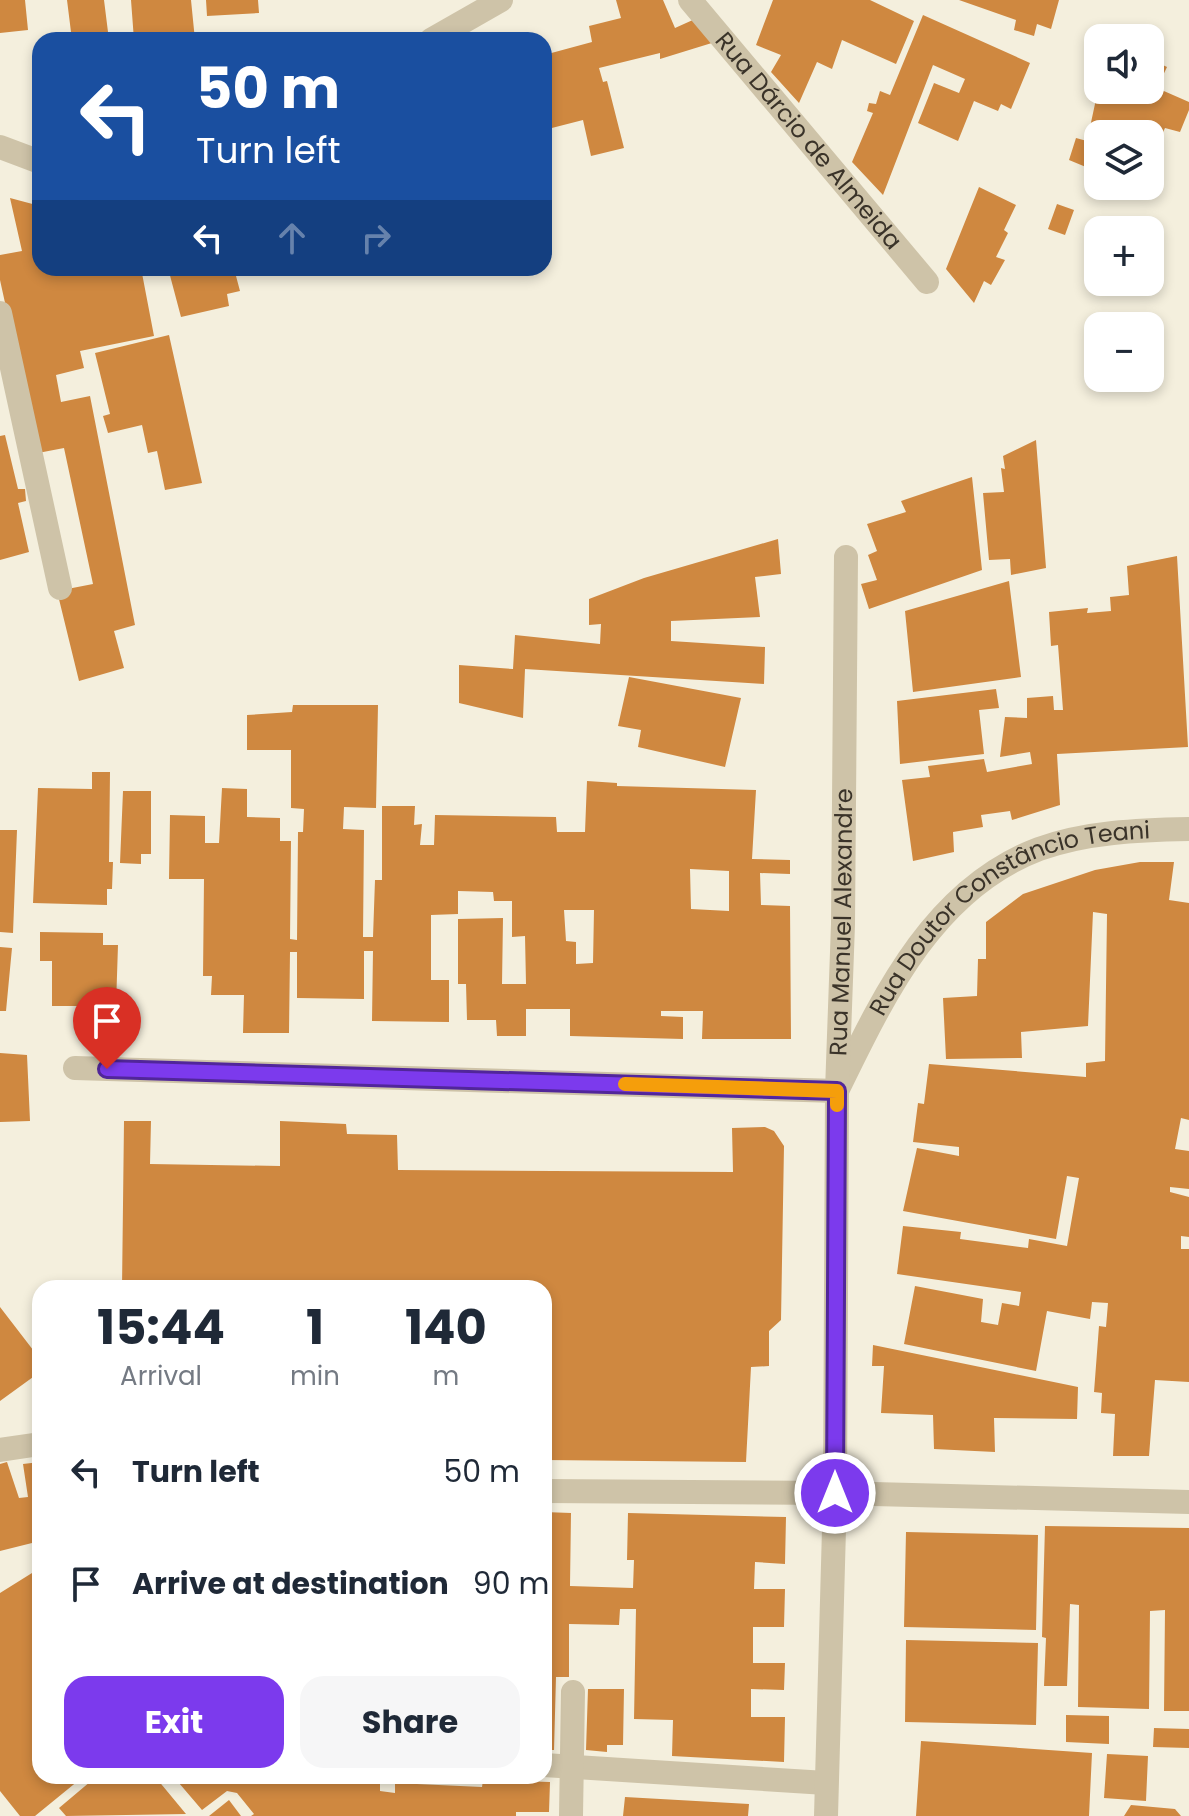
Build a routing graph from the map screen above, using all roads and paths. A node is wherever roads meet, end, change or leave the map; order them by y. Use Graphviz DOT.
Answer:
graph roads {
  1 [pos="501,0"];
  2 [pos="690,0"];
  3 [pos="445,32"];
  4 [pos="0,147"];
  5 [pos="32,159"];
  6 [pos="927,282"];
  7 [pos="0,313"];
  8 [pos="846,557"];
  9 [pos="60,588"];
  10 [pos="1189,829"];
  11 [pos="75,1068"];
  12 [pos="837,1091"];
  13 [pos="32,1445"];
  14 [pos="0,1450"];
  15 [pos="552,1491"];
  16 [pos="835,1493"];
  17 [pos="1189,1502"];
  18 [pos="573,1692"];
  19 [pos="552,1765"];
  20 [pos="572,1766"];
  21 [pos="826,1783"];
  22 [pos="571,1816"];
  23 [pos="826,1816"];
  1 -- 3 [label="street"];
  2 -- 6 [label="street, Rua Dárcio de Almeida"];
  4 -- 5 [label="street"];
  7 -- 9 [label="street"];
  8 -- 12 [label="street, Rua Manuel Alexandre"];
  10 -- 12 [label="street, Rua Doutor Constâncio Teani"];
  11 -- 12 [label="street"];
  12 -- 16 [label="street, Rua Manuel Alexandre"];
  13 -- 14 [label="street"];
  15 -- 16 [label="street"];
  16 -- 17 [label="street"];
  16 -- 21 [label="street, Rua Manuel Alexandre"];
  18 -- 20 [label="street"];
  19 -- 20 [label="street"];
  20 -- 21 [label="street"];
  20 -- 22 [label="street"];
  21 -- 23 [label="street, Rua Manuel Alexandre"];
}
